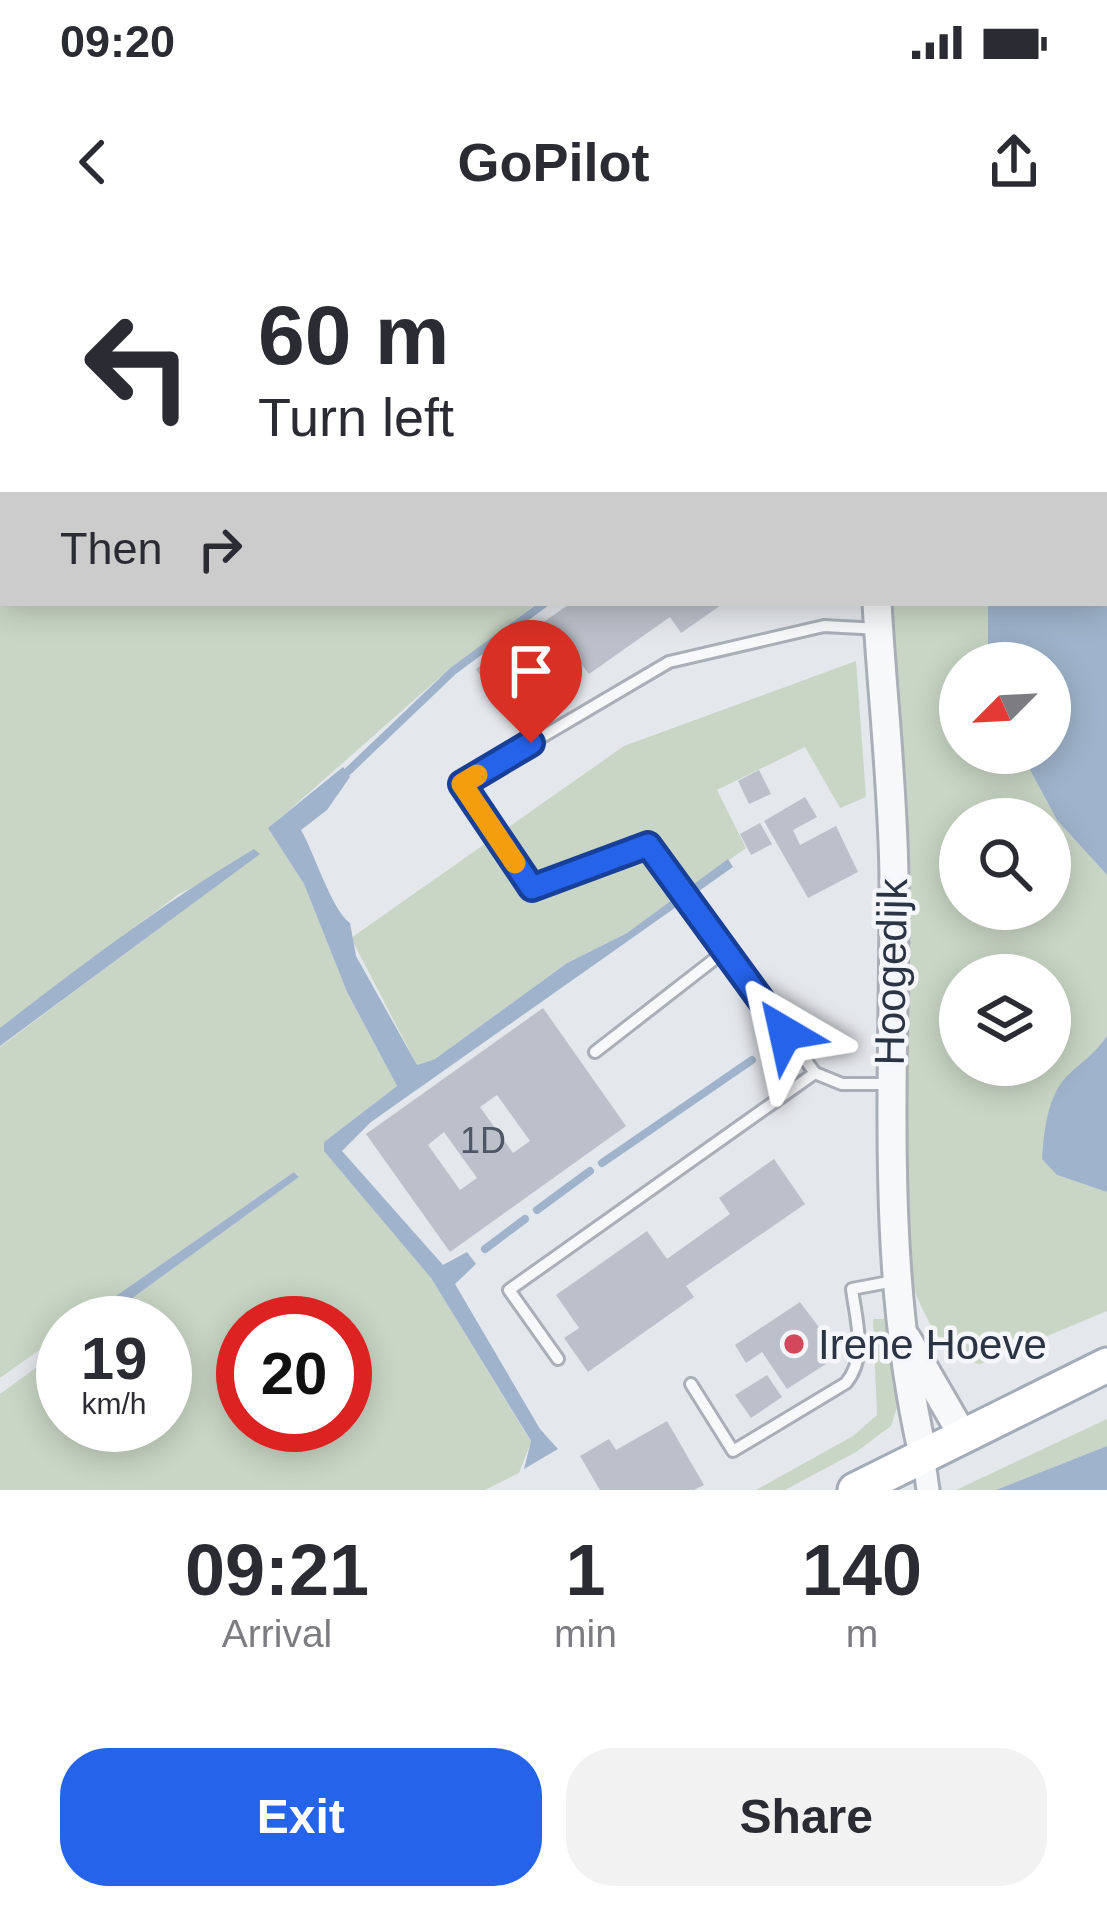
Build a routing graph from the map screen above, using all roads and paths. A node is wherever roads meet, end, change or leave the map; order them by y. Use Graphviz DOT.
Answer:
graph roads {
  1 [pos="878,616"];
  2 [pos="725,951"];
  3 [pos="596,1052"];
  4 [pos="815,1073"];
  5 [pos="889,1084"];
  6 [pos="895,1282"];
  7 [pos="907,1339"];
  8 [pos="558,1360"];
  9 [pos="1107,1365"];
  10 [pos="691,1384"];
  11 [pos="962,1434"];
  12 [pos="923,1454"];
  13 [pos="855,1490"];
  14 [pos="928,1490"];
  1 -- 2 [label="lane"];
  1 -- 5 [label="street, Hoogedijk"];
  2 -- 3 [label="lane"];
  2 -- 4 [label="lane"];
  4 -- 5 [label="lane"];
  4 -- 8 [label="lane"];
  5 -- 6 [label="street, Hoogedijk"];
  6 -- 7 [label="street, Hoogedijk"];
  6 -- 10 [label="lane"];
  7 -- 11 [label="street, Hoogedijk"];
  7 -- 12 [label="street, Hoogedijk"];
  9 -- 11 [label="main road"];
  11 -- 12 [label="main road"];
  12 -- 13 [label="main road"];
  12 -- 14 [label="street"];
}
